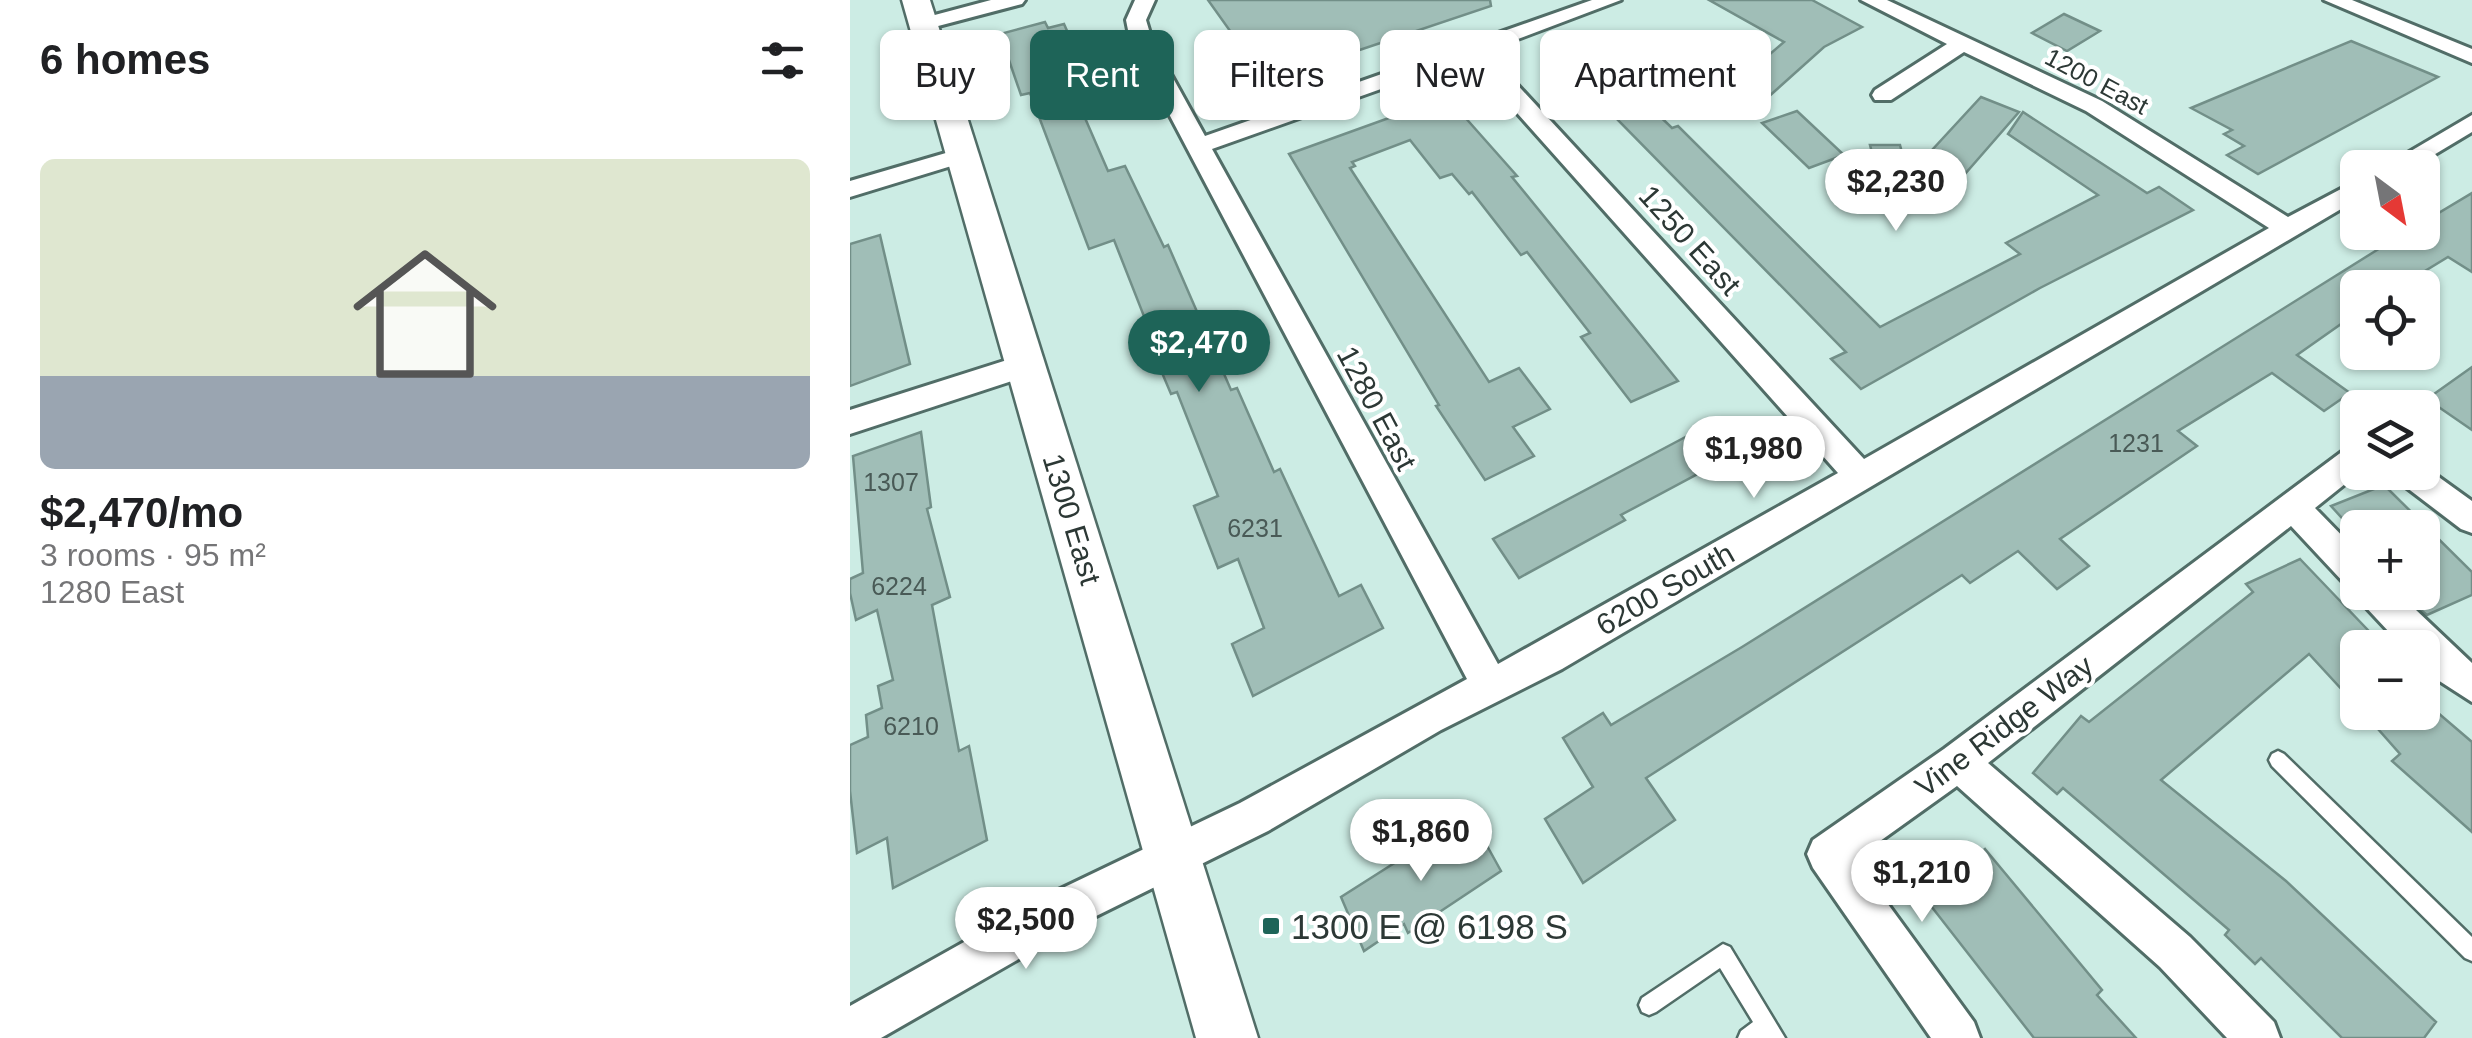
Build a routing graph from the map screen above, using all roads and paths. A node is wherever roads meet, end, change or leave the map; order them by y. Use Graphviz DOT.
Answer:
graph roads {
  1 [pos="1015,0"];
  2 [pos="1145,0"];
  3 [pos="1611,0"];
  4 [pos="1871,0"];
  5 [pos="2334,0"];
  6 [pos="920,12"];
  7 [pos="1520,32"];
  8 [pos="1963,44"];
  9 [pos="2472,57"];
  10 [pos="1380,82"];
  11 [pos="1883,95"];
  12 [pos="1520,102"];
  13 [pos="2472,122"];
  14 [pos="1198,146"];
  15 [pos="2425,150"];
  16 [pos="963,155"];
  17 [pos="850,188"];
  18 [pos="2340,198"];
  19 [pos="2288,228"];
  20 [pos="1026,364"];
  21 [pos="850,422"];
  22 [pos="2340,471"];
  23 [pos="1860,476"];
  24 [pos="2433,490"];
  25 [pos="2294,507"];
  26 [pos="2472,519"];
  27 [pos="2340,556"];
  28 [pos="2391,610"];
  29 [pos="2472,685"];
  30 [pos="1490,686"];
  31 [pos="2278,760"];
  32 [pos="1958,762"];
  33 [pos="1173,857"];
  34 [pos="2472,951"];
  35 [pos="1649,1005"];
  36 [pos="850,1031"];
  37 [pos="1771,1031"];
  38 [pos="1227,1038"];
  39 [pos="1748,1038"];
  40 [pos="1958,1038"];
  41 [pos="2258,1038"];
  1 -- 6 [label="street"];
  2 -- 14 [label="street, 1280 East"];
  3 -- 7 [label="street"];
  4 -- 8 [label="street, 1200 East"];
  5 -- 9 [label="street"];
  6 -- 16 [label="main road, 1300 East"];
  8 -- 11 [label="street"];
  8 -- 19 [label="street, 1200 East"];
  10 -- 14 [label="street"];
  12 -- 23 [label="street, 1250 East"];
  13 -- 15 [label="street"];
  14 -- 30 [label="street, 1280 East"];
  16 -- 17 [label="street"];
  16 -- 20 [label="main road, 1300 East"];
  18 -- 19 [label="street, 6200 South"];
  19 -- 23 [label="street, 6200 South"];
  20 -- 21 [label="street"];
  20 -- 33 [label="main road, 1300 East"];
  22 -- 25 [label="street, Vine Ridge Way"];
  23 -- 30 [label="street, 6200 South"];
  24 -- 26 [label="street"];
  25 -- 27 [label="street"];
  25 -- 32 [label="street, Vine Ridge Way"];
  28 -- 29 [label="street"];
  30 -- 33 [label="street, 6200 South"];
  31 -- 34 [label="lane"];
  32 -- 40 [label="street, Vine Ridge Way"];
  32 -- 41 [label="street"];
  33 -- 36 [label="street, 6200 South"];
  33 -- 38 [label="main road, 1300 East"];
  35 -- 37 [label="lane"];
  37 -- 39 [label="lane"];
}
